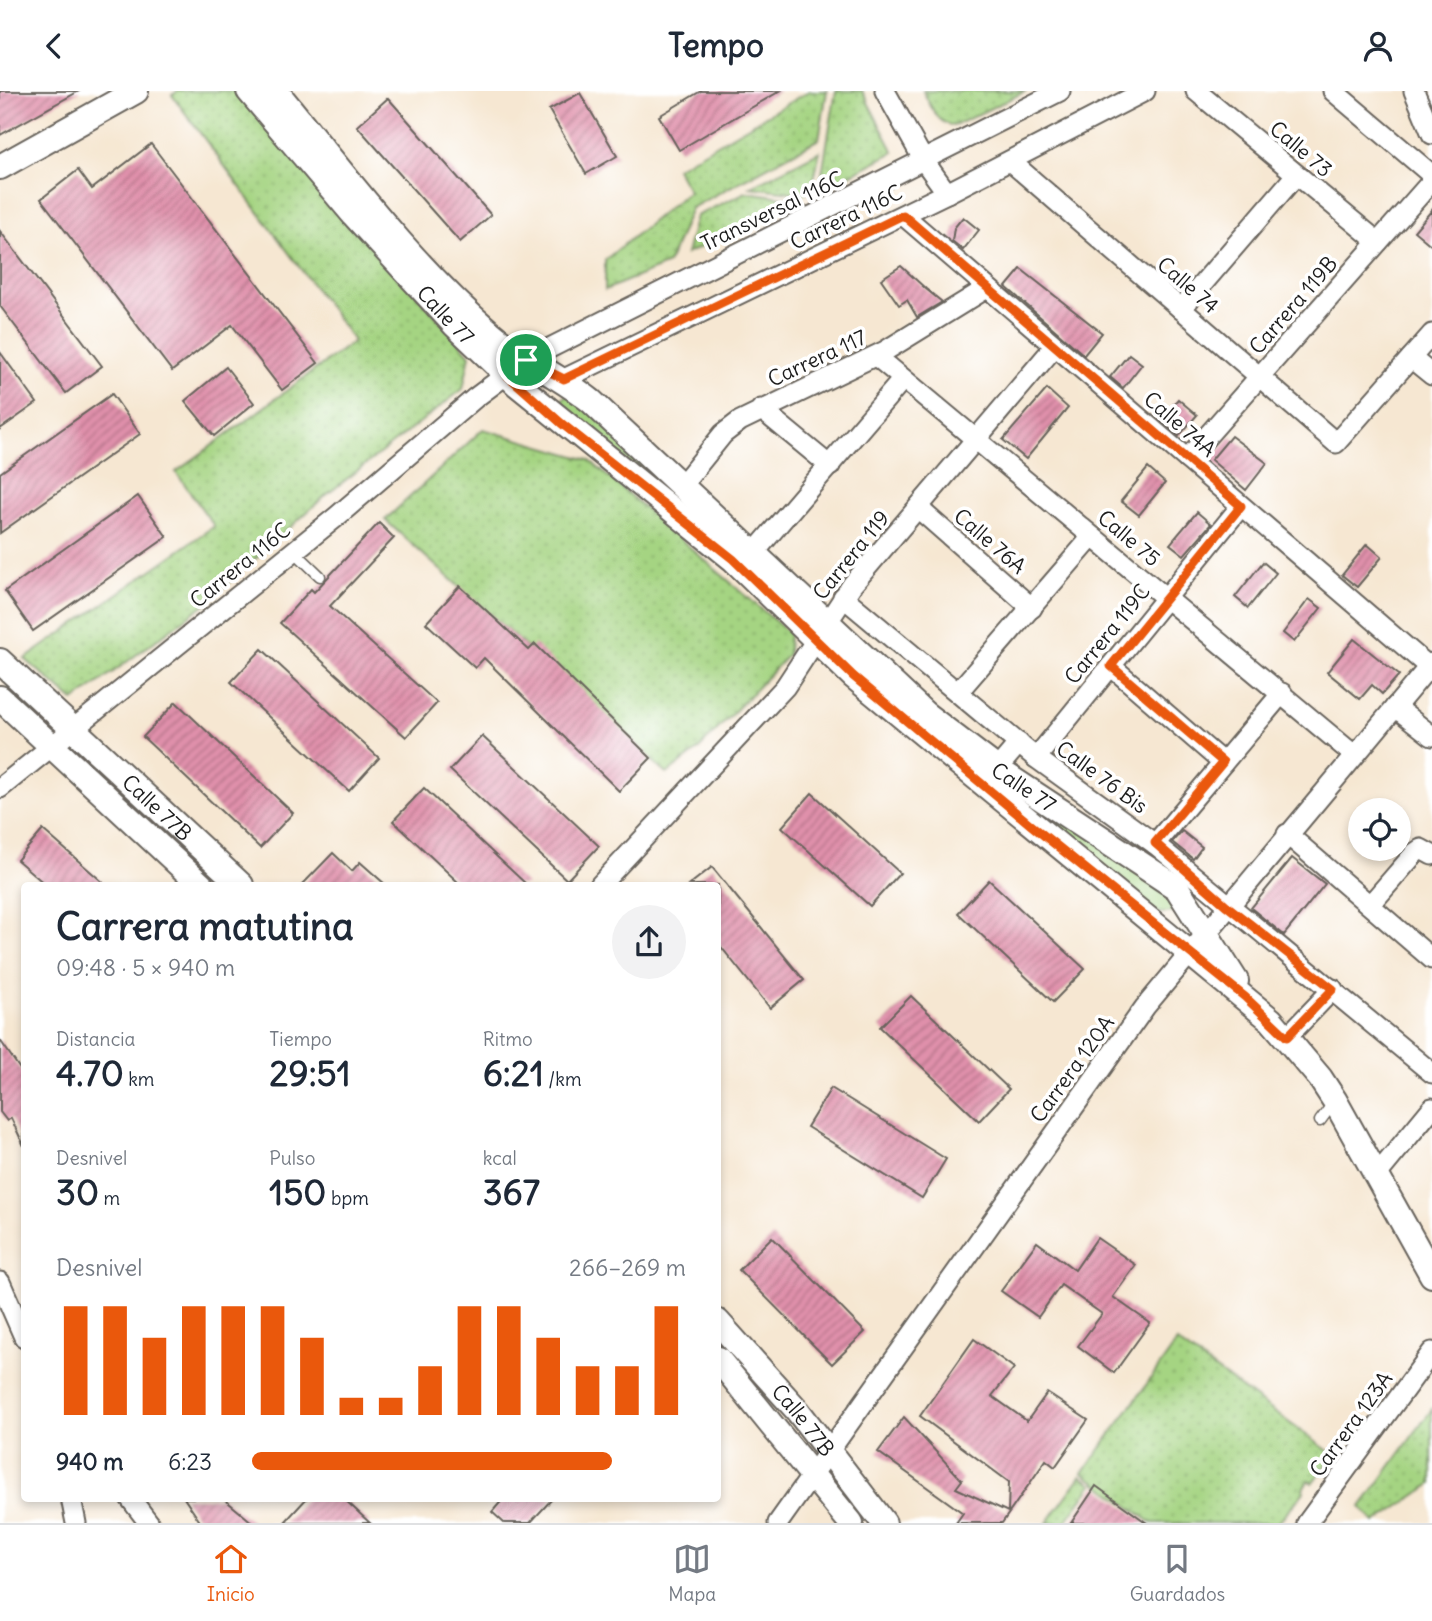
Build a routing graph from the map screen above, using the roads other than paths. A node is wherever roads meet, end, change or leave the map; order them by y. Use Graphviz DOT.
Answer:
graph roads {
  1 [pos="136,91"];
  2 [pos="250,91"];
  3 [pos="276,91"];
  4 [pos="885,91"];
  5 [pos="1060,91"];
  6 [pos="1145,91"];
  7 [pos="1196,91"];
  8 [pos="1333,91"];
  9 [pos="1414,91"];
  10 [pos="1432,134"];
  11 [pos="924,161"];
  12 [pos="1010,161"];
  13 [pos="0,167"];
  14 [pos="1296,175"];
  15 [pos="1432,175"];
  16 [pos="1432,181"];
  17 [pos="947,193"];
  18 [pos="903,215"];
  19 [pos="1378,242"];
  20 [pos="987,288"];
  21 [pos="1181,309"];
  22 [pos="1432,334"];
  23 [pos="1055,347"];
  24 [pos="876,356"];
  25 [pos="1411,358"];
  26 [pos="526,360"];
  27 [pos="507,375"];
  28 [pos="1432,375"];
  29 [pos="1260,377"];
  30 [pos="564,379"];
  31 [pos="903,379"];
  32 [pos="761,409"];
  33 [pos="975,440"];
  34 [pos="1187,459"];
  35 [pos="830,466"];
  36 [pos="682,485"];
  37 [pos="1241,506"];
  38 [pos="918,508"];
  39 [pos="1092,537"];
  40 [pos="294,551"];
  41 [pos="754,553"];
  42 [pos="320,576"];
  43 [pos="843,597"];
  44 [pos="1166,598"];
  45 [pos="1032,608"];
  46 [pos="821,632"];
  47 [pos="0,661"];
  48 [pos="1431,665"];
  49 [pos="1111,666"];
  50 [pos="958,692"];
  51 [pos="1282,693"];
  52 [pos="0,698"];
  53 [pos="1395,707"];
  54 [pos="72,730"];
  55 [pos="1432,736"];
  56 [pos="1019,743"];
  57 [pos="50,748"];
  58 [pos="1354,755"];
  59 [pos="1035,758"];
  60 [pos="1223,762"];
  61 [pos="997,769"];
  62 [pos="0,788"];
  63 [pos="1131,825"];
  64 [pos="1287,834"];
  65 [pos="1155,843"];
  66 [pos="1114,844"];
  67 [pos="1430,854"];
  68 [pos="198,882"];
  69 [pos="238,882"];
  70 [pos="603,882"];
  71 [pos="1370,905"];
  72 [pos="1227,906"];
  73 [pos="1206,931"];
  74 [pos="1189,951"];
  75 [pos="1432,959"];
  76 [pos="1333,989"];
  77 [pos="1245,997"];
  78 [pos="1287,1037"];
  79 [pos="1432,1073"];
  80 [pos="1335,1101"];
  81 [pos="1432,1108"];
  82 [pos="1320,1121"];
  83 [pos="1376,1176"];
  84 [pos="1430,1265"];
  85 [pos="0,1282"];
  86 [pos="721,1325"];
  87 [pos="21,1330"];
  88 [pos="1432,1352"];
  89 [pos="721,1364"];
  90 [pos="828,1452"];
  91 [pos="813,1474"];
  92 [pos="72,1502"];
  93 [pos="133,1502"];
  94 [pos="76,1523"];
  95 [pos="149,1523"];
  96 [pos="778,1523"];
  97 [pos="851,1523"];
  98 [pos="884,1523"];
  99 [pos="1307,1523"];
  1 -- 13 [label="street"];
  2 -- 27 [label="street, Calle 77"];
  3 -- 26 [label="street, Calle 77"];
  4 -- 11 [label="street"];
  5 -- 11 [label="street, Transversal 116C"];
  6 -- 12 [label="street, Carrera 116C"];
  7 -- 14 [label="street, Calle 73"];
  8 -- 15 [label="street"];
  9 -- 10 [label="street"];
  11 -- 17 [label="street"];
  11 -- 26 [label="street, Transversal 116C"];
  12 -- 17 [label="street, Carrera 116C"];
  12 -- 21 [label="street, Calle 74"];
  14 -- 19 [label="street, Calle 73"];
  14 -- 21 [label="street"];
  16 -- 19 [label="street, Carrera 119B"];
  17 -- 18 [label="street, Carrera 116C"];
  18 -- 20 [label="street, Calle 74A"];
  18 -- 30 [label="street, Carrera 116C"];
  19 -- 29 [label="street, Carrera 119B"];
  20 -- 23 [label="street, Calle 74A"];
  20 -- 24 [label="street, Carrera 117"];
  21 -- 29 [label="street, Calle 74"];
  22 -- 25 [label="street"];
  23 -- 33 [label="street, Carrera 119"];
  23 -- 34 [label="street, Calle 74A"];
  24 -- 31 [label="street, Calle 75"];
  24 -- 32 [label="street, Carrera 117"];
  25 -- 28 [label="street"];
  25 -- 29 [label="street, Calle 74"];
  26 -- 27 [label="street, Transversal 116C"];
  26 -- 30 [label="street, Calle 77"];
  27 -- 40 [label="street, Carrera 116C"];
  27 -- 46 [label="street, Calle 77"];
  29 -- 34 [label="street, Carrera 119B"];
  30 -- 36 [label="street, Calle 77"];
  31 -- 33 [label="street, Calle 75"];
  31 -- 35 [label="street"];
  32 -- 35 [label="street"];
  32 -- 36 [label="street, Carrera 117"];
  33 -- 38 [label="street, Carrera 119"];
  33 -- 39 [label="street, Calle 75"];
  34 -- 37 [label="street, Calle 74A"];
  35 -- 41 [label="street"];
  36 -- 41 [label="street, Calle 77"];
  37 -- 44 [label="street, Carrera 119C"];
  37 -- 48 [label="street, Calle 74A"];
  38 -- 43 [label="street, Carrera 119"];
  38 -- 45 [label="street, Calle 76A"];
  39 -- 44 [label="street, Calle 75"];
  39 -- 45 [label="street"];
  40 -- 42 [label="lane"];
  40 -- 54 [label="street, Carrera 116C"];
  41 -- 46 [label="street, Calle 77"];
  43 -- 46 [label="street, Carrera 119"];
  43 -- 50 [label="street, Calle 76 Bis"];
  44 -- 49 [label="street, Carrera 119C"];
  44 -- 51 [label="street, Calle 75"];
  45 -- 50 [label="street"];
  46 -- 61 [label="street, Calle 77"];
  46 -- 70 [label="street, Carrera 119"];
  46 -- 74 [label="street, Calle 77"];
  47 -- 54 [label="street, Calle 77B"];
  48 -- 53 [label="street, Carrera 120A"];
  49 -- 59 [label="street, Carrera 119C"];
  49 -- 60 [label="street"];
  50 -- 56 [label="street, Calle 76 Bis"];
  51 -- 58 [label="street, Calle 75"];
  51 -- 60 [label="street"];
  52 -- 57 [label="street, Calle 77B"];
  53 -- 55 [label="street"];
  53 -- 58 [label="street, Carrera 120A"];
  54 -- 57 [label="street, Carrera 116C"];
  54 -- 69 [label="street, Calle 77B"];
  56 -- 59 [label="street, Calle 76 Bis"];
  56 -- 61 [label="street"];
  57 -- 62 [label="street, Carrera 116C"];
  57 -- 68 [label="street, Calle 77B"];
  58 -- 64 [label="street, Carrera 120A"];
  59 -- 63 [label="street, Calle 76 Bis"];
  60 -- 65 [label="street"];
  61 -- 66 [label="street, Calle 77"];
  63 -- 65 [label="street, Calle 76 Bis"];
  63 -- 66 [label="street"];
  64 -- 71 [label="street"];
  64 -- 72 [label="street, Carrera 120A"];
  65 -- 72 [label="street, Calle 76 Bis"];
  66 -- 73 [label="street, Calle 77"];
  67 -- 71 [label="street"];
  71 -- 75 [label="street"];
  72 -- 73 [label="street, Carrera 120A"];
  72 -- 76 [label="street, Calle 76 Bis"];
  73 -- 74 [label="street, Carrera 120A"];
  73 -- 77 [label="street, Calle 77"];
  74 -- 77 [label="street, Calle 77"];
  74 -- 90 [label="street, Carrera 120A"];
  76 -- 78 [label="street"];
  76 -- 79 [label="street, Calle 76 Bis"];
  77 -- 78 [label="street, Calle 77"];
  78 -- 80 [label="street, Calle 77"];
  80 -- 82 [label="lane"];
  80 -- 83 [label="street, Calle 77"];
  81 -- 83 [label="street"];
  83 -- 84 [label="street, Calle 77"];
  85 -- 87 [label="street"];
  86 -- 90 [label="street, Calle 77B"];
  88 -- 99 [label="street, Carrera 123A"];
  89 -- 91 [label="street, Calle 77B"];
  90 -- 91 [label="street, Carrera 120A"];
  90 -- 98 [label="street, Calle 77B"];
  91 -- 96 [label="street, Carrera 120A"];
  91 -- 97 [label="street, Calle 77B"];
  92 -- 94 [label="street"];
  93 -- 95 [label="street"];
}
